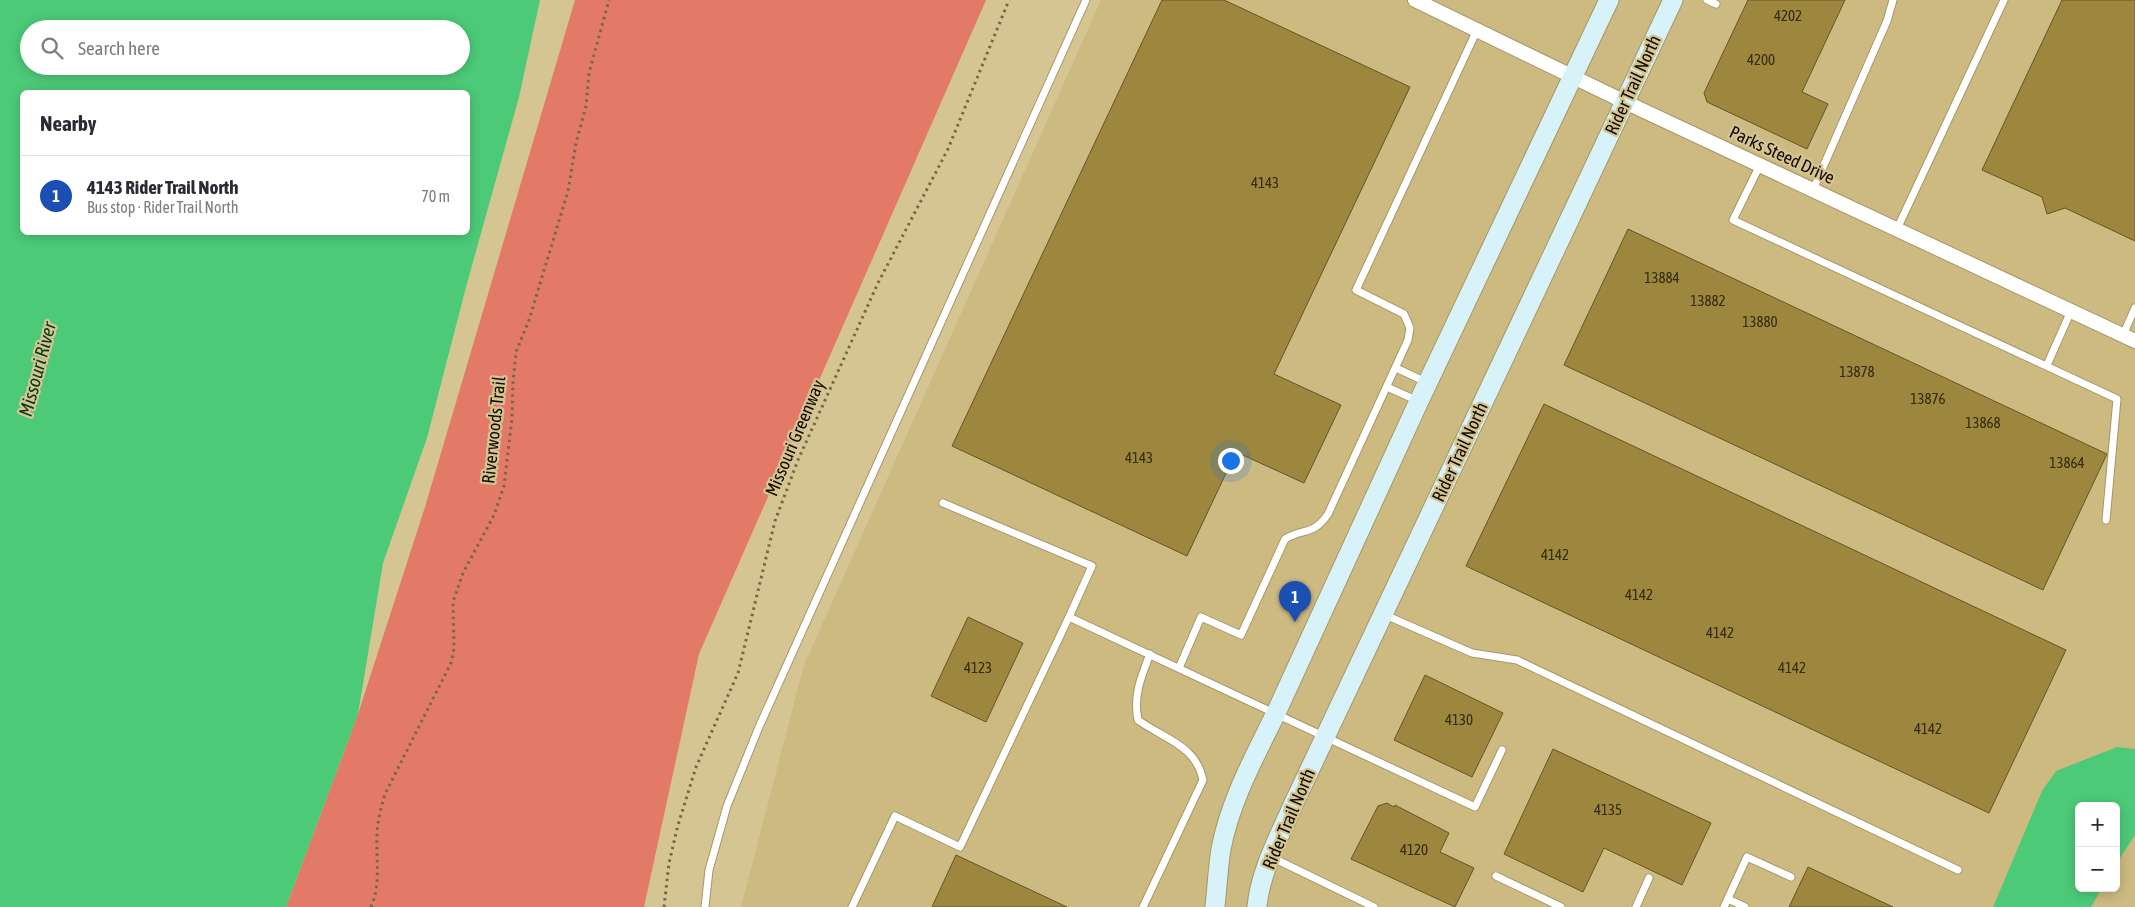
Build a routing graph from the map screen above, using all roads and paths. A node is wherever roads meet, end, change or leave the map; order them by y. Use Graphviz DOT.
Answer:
graph roads {
  1 [pos="609,0"];
  2 [pos="1009,0"];
  3 [pos="1086,0"];
  4 [pos="1415,0"];
  5 [pos="1609,0"];
  6 [pos="1673,0"];
  7 [pos="1707,0"];
  8 [pos="1893,0"];
  9 [pos="2004,0"];
  10 [pos="1716,4"];
  11 [pos="1477,30"];
  12 [pos="1573,76"];
  13 [pos="1625,102"];
  14 [pos="1760,165"];
  15 [pos="1813,190"];
  16 [pos="1896,229"];
  17 [pos="2135,308"];
  18 [pos="2071,311"];
  19 [pos="2129,338"];
  20 [pos="2046,365"];
  21 [pos="1396,368"];
  22 [pos="1428,383"];
  23 [pos="1387,387"];
  24 [pos="1419,401"];
  25 [pos="943,503"];
  26 [pos="2106,520"];
  27 [pos="1383,614"];
  28 [pos="1069,617"];
  29 [pos="1150,654"];
  30 [pos="1179,668"];
  31 [pos="1276,713"];
  32 [pos="1325,737"];
  33 [pos="1502,750"];
  34 [pos="1270,856"];
  35 [pos="1958,870"];
  36 [pos="1496,876"];
  37 [pos="1791,877"];
  38 [pos="1650,878"];
  39 [pos="1728,899"];
  40 [pos="371,907"];
  41 [pos="664,907"];
  42 [pos="706,907"];
  43 [pos="852,907"];
  44 [pos="1143,907"];
  45 [pos="1215,907"];
  46 [pos="1257,907"];
  47 [pos="1374,907"];
  48 [pos="1561,907"];
  49 [pos="1636,907"];
  50 [pos="1724,907"];
  51 [pos="1745,907"];
  1 -- 40 [label="path, Riverwoods Trail"];
  2 -- 41 [label="path, Missouri Greenway"];
  3 -- 42 [label="lane"];
  4 -- 11 [label="street, Parks Steed Drive"];
  5 -- 12 [label="street"];
  6 -- 13 [label="street, Rider Trail North"];
  7 -- 10 [label="lane"];
  8 -- 15 [label="lane"];
  9 -- 16 [label="lane"];
  11 -- 12 [label="street, Parks Steed Drive"];
  11 -- 21 [label="lane"];
  12 -- 13 [label="street, Parks Steed Drive"];
  12 -- 22 [label="street"];
  13 -- 14 [label="street, Parks Steed Drive"];
  13 -- 27 [label="street, Rider Trail North"];
  14 -- 15 [label="street, Parks Steed Drive"];
  14 -- 20 [label="lane"];
  15 -- 16 [label="street, Parks Steed Drive"];
  16 -- 18 [label="street, Parks Steed Drive"];
  17 -- 19 [label="lane"];
  18 -- 19 [label="street, Parks Steed Drive"];
  18 -- 20 [label="lane"];
  20 -- 26 [label="lane"];
  21 -- 22 [label="lane"];
  21 -- 23 [label="lane"];
  22 -- 24 [label="street"];
  23 -- 24 [label="lane"];
  23 -- 30 [label="lane"];
  24 -- 31 [label="street"];
  25 -- 28 [label="lane"];
  27 -- 32 [label="street, Rider Trail North"];
  27 -- 35 [label="lane"];
  28 -- 29 [label="lane"];
  28 -- 43 [label="lane"];
  29 -- 30 [label="lane"];
  29 -- 44 [label="lane"];
  30 -- 31 [label="lane"];
  31 -- 32 [label="lane"];
  31 -- 45 [label="street"];
  32 -- 33 [label="lane"];
  32 -- 34 [label="street, Rider Trail North"];
  34 -- 46 [label="street, Rider Trail North"];
  34 -- 47 [label="lane"];
  36 -- 48 [label="lane"];
  37 -- 39 [label="lane"];
  38 -- 49 [label="lane"];
  39 -- 50 [label="lane"];
  39 -- 51 [label="lane"];
}
